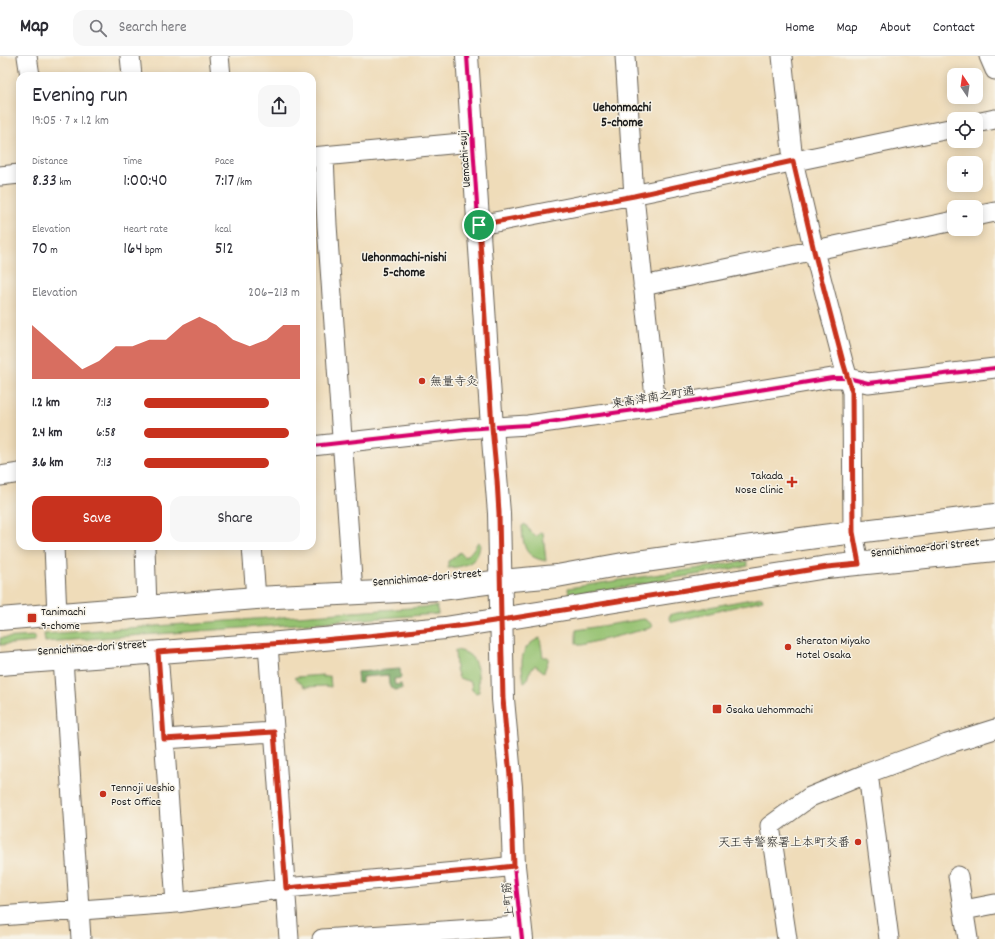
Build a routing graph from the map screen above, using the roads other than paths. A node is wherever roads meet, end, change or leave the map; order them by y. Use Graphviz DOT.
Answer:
graph roads {
  1 [pos="28,56"];
  2 [pos="130,56"];
  3 [pos="219,56"];
  4 [pos="467,56"];
  5 [pos="625,56"];
  6 [pos="782,56"];
  7 [pos="989,56"];
  8 [pos="995,70"];
  9 [pos="30,72"];
  10 [pos="132,72"];
  11 [pos="221,72"];
  12 [pos="995,119"];
  13 [pos="983,122"];
  14 [pos="947,129"];
  15 [pos="472,142"];
  16 [pos="318,157"];
  17 [pos="793,161"];
  18 [pos="16,174"];
  19 [pos="0,176"];
  20 [pos="634,196"];
  21 [pos="995,212"];
  22 [pos="983,215"];
  23 [pos="947,222"];
  24 [pos="479,225"];
  25 [pos="814,251"];
  26 [pos="643,286"];
  27 [pos="995,368"];
  28 [pos="848,378"];
  29 [pos="656,407"];
  30 [pos="492,427"];
  31 [pos="342,442"];
  32 [pos="316,445"];
  33 [pos="16,474"];
  34 [pos="0,476"];
  35 [pos="995,515"];
  36 [pos="853,532"];
  37 [pos="54,550"];
  38 [pos="145,550"];
  39 [pos="252,550"];
  40 [pos="995,550"];
  41 [pos="859,564"];
  42 [pos="501,581"];
  43 [pos="352,593"];
  44 [pos="256,598"];
  45 [pos="147,608"];
  46 [pos="57,615"];
  47 [pos="0,619"];
  48 [pos="501,620"];
  49 [pos="268,644"];
  50 [pos="158,652"];
  51 [pos="63,659"];
  52 [pos="0,664"];
  53 [pos="995,729"];
  54 [pos="274,732"];
  55 [pos="164,739"];
  56 [pos="868,773"];
  57 [pos="514,866"];
  58 [pos="958,876"];
  59 [pos="286,888"];
  60 [pos="176,903"];
  61 [pos="995,904"];
  62 [pos="79,910"];
  63 [pos="964,910"];
  64 [pos="0,916"];
  65 [pos="522,932"];
  66 [pos="81,939"];
  67 [pos="289,939"];
  68 [pos="322,939"];
  69 [pos="787,939"];
  70 [pos="889,939"];
  71 [pos="968,939"];
  1 -- 9 [label="street"];
  2 -- 10 [label="street"];
  3 -- 11 [label="street"];
  4 -- 15 [label="main road, Uemachi-suji"];
  5 -- 20 [label="street"];
  6 -- 17 [label="street"];
  7 -- 8 [label="street"];
  12 -- 13 [label="street"];
  14 -- 17 [label="street"];
  15 -- 16 [label="street"];
  15 -- 24 [label="main road, Uemachi-suji"];
  16 -- 31 [label="street"];
  17 -- 20 [label="street"];
  17 -- 25 [label="street"];
  18 -- 19 [label="street"];
  20 -- 24 [label="street"];
  20 -- 26 [label="street"];
  21 -- 22 [label="street"];
  23 -- 25 [label="street"];
  24 -- 30 [label="main road, Uemachi-suji"];
  25 -- 26 [label="street"];
  25 -- 28 [label="street"];
  26 -- 29 [label="street"];
  27 -- 28 [label="street, 東高津南之町通"];
  28 -- 29 [label="street, 東高津南之町通"];
  28 -- 36 [label="street"];
  29 -- 30 [label="street, 東高津南之町通"];
  30 -- 31 [label="street, 東高津南之町通"];
  30 -- 42 [label="main road, Uemachi-suji"];
  31 -- 32 [label="street, 東高津南之町通"];
  31 -- 43 [label="street"];
  33 -- 34 [label="street"];
  35 -- 36 [label="main road, Sennichimae-dori Street"];
  36 -- 41 [label="street"];
  36 -- 42 [label="main road, Sennichimae-dori Street"];
  37 -- 46 [label="street"];
  38 -- 45 [label="street"];
  39 -- 44 [label="street"];
  40 -- 41 [label="main road, Sennichimae-dori Street"];
  41 -- 48 [label="main road, Sennichimae-dori Street"];
  42 -- 43 [label="main road, Sennichimae-dori Street"];
  42 -- 48 [label="main road, Uemachi-suji"];
  43 -- 44 [label="main road, Sennichimae-dori Street"];
  44 -- 45 [label="main road, Sennichimae-dori Street"];
  45 -- 46 [label="main road, Sennichimae-dori Street"];
  46 -- 47 [label="main road, Sennichimae-dori Street"];
  48 -- 49 [label="main road, Sennichimae-dori Street"];
  48 -- 57 [label="main road, 上町筋"];
  49 -- 50 [label="main road, Sennichimae-dori Street"];
  49 -- 54 [label="street"];
  50 -- 51 [label="main road, Sennichimae-dori Street"];
  50 -- 55 [label="street"];
  51 -- 52 [label="main road, Sennichimae-dori Street"];
  51 -- 62 [label="street"];
  53 -- 56 [label="street"];
  54 -- 55 [label="street"];
  54 -- 59 [label="street"];
  55 -- 60 [label="street"];
  56 -- 69 [label="street"];
  56 -- 70 [label="street"];
  57 -- 59 [label="street"];
  57 -- 65 [label="main road, 上町筋"];
  58 -- 63 [label="street"];
  59 -- 60 [label="street"];
  59 -- 67 [label="street"];
  60 -- 62 [label="street"];
  61 -- 63 [label="street"];
  62 -- 64 [label="street"];
  62 -- 66 [label="street"];
  63 -- 71 [label="street"];
  65 -- 68 [label="street"];
}
